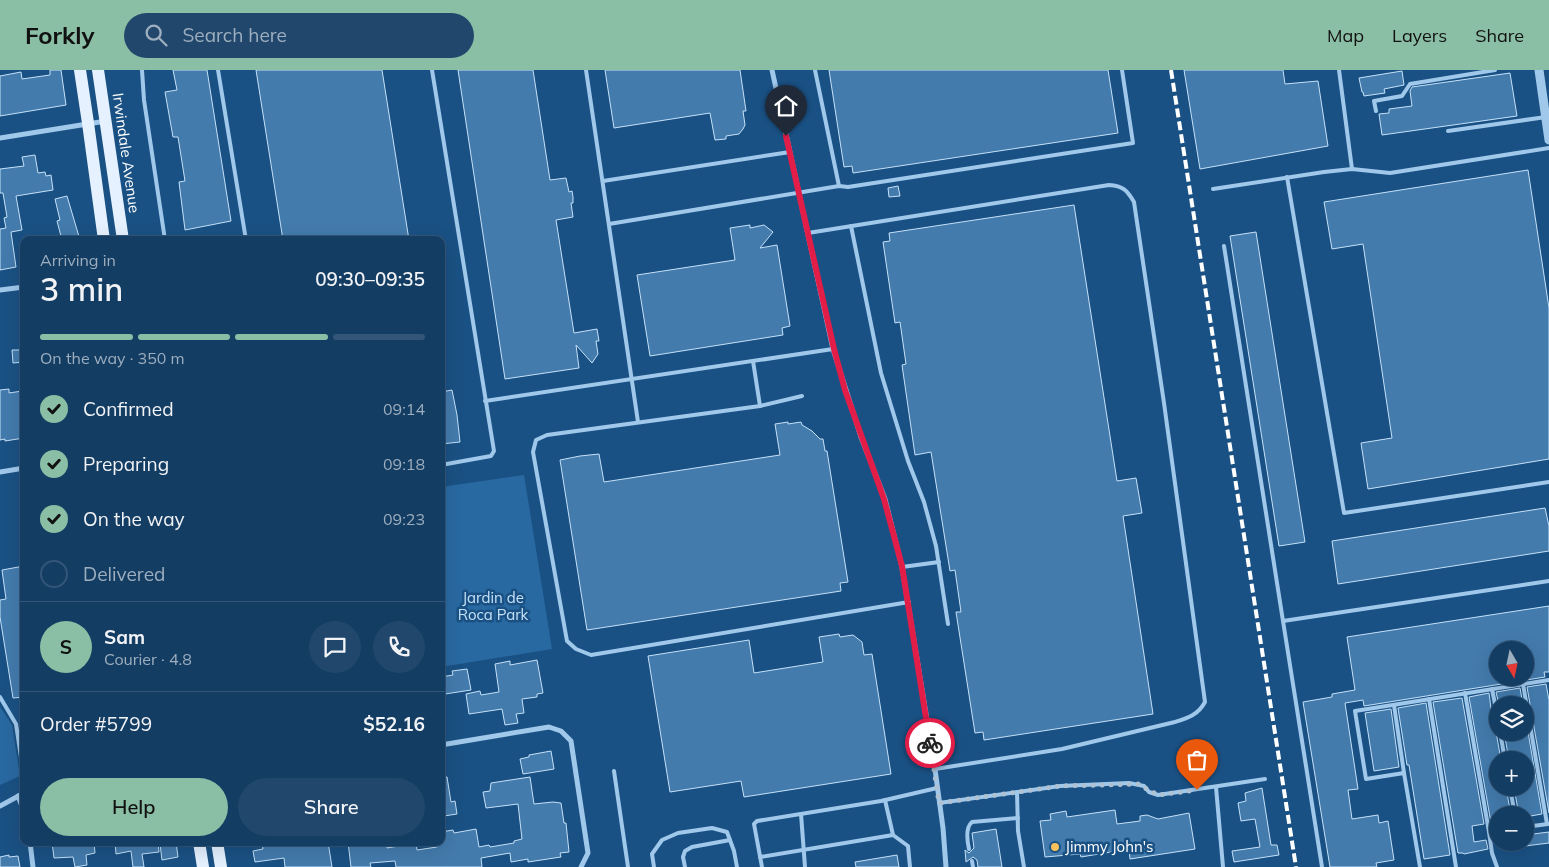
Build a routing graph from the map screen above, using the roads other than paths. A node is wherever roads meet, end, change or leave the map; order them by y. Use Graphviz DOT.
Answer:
graph roads {
  1 [pos="80,70"];
  2 [pos="98,70"];
  3 [pos="142,70"];
  4 [pos="218,70"];
  5 [pos="432,70"];
  6 [pos="586,70"];
  7 [pos="772,70"];
  8 [pos="815,70"];
  9 [pos="1122,70"];
  10 [pos="1340,70"];
  11 [pos="1495,70"];
  12 [pos="1538,70"];
  13 [pos="1376,111"];
  14 [pos="1546,117"];
  15 [pos="106,121"];
  16 [pos="88,124"];
  17 [pos="1448,130"];
  18 [pos="0,138"];
  19 [pos="1549,140"];
  20 [pos="1549,148"];
  21 [pos="790,152"];
  22 [pos="1352,169"];
  23 [pos="1288,177"];
  24 [pos="603,181"];
  25 [pos="839,186"];
  26 [pos="1213,188"];
  27 [pos="799,193"];
  28 [pos="609,224"];
  29 [pos="851,226"];
  30 [pos="808,233"];
  31 [pos="103,236"];
  32 [pos="122,236"];
  33 [pos="164,236"];
  34 [pos="245,236"];
  35 [pos="1224,246"];
  36 [pos="20,288"];
  37 [pos="0,290"];
  38 [pos="834,349"];
  39 [pos="753,361"];
  40 [pos="632,379"];
  41 [pos="802,396"];
  42 [pos="485,400"];
  43 [pos="760,406"];
  44 [pos="638,422"];
  45 [pos="445,464"];
  46 [pos="20,469"];
  47 [pos="0,472"];
  48 [pos="1549,482"];
  49 [pos="939,562"];
  50 [pos="902,566"];
  51 [pos="1549,581"];
  52 [pos="909,602"];
  53 [pos="1282,621"];
  54 [pos="948,624"];
  55 [pos="1549,680"];
  56 [pos="1534,682"];
  57 [pos="1511,686"];
  58 [pos="1523,686"];
  59 [pos="1492,689"];
  60 [pos="1465,693"];
  61 [pos="1493,696"];
  62 [pos="0,697"];
  63 [pos="1429,699"];
  64 [pos="1394,705"];
  65 [pos="445,744"];
  66 [pos="20,750"];
  67 [pos="934,769"];
  68 [pos="614,771"];
  69 [pos="1404,772"];
  70 [pos="1265,779"];
  71 [pos="1216,787"];
  72 [pos="937,788"];
  73 [pos="1017,792"];
  74 [pos="18,796"];
  75 [pos="886,800"];
  76 [pos="20,801"];
  77 [pos="939,803"];
  78 [pos="0,806"];
  79 [pos="801,814"];
  80 [pos="1018,818"];
  81 [pos="1548,824"];
  82 [pos="1534,826"];
  83 [pos="1489,832"];
  84 [pos="894,835"];
  85 [pos="730,840"];
  86 [pos="31,846"];
  87 [pos="200,846"];
  88 [pos="218,846"];
  89 [pos="969,849"];
  90 [pos="803,850"];
  91 [pos="1492,851"];
  92 [pos="760,857"];
  93 [pos="972,861"];
  94 [pos="34,867"];
  95 [pos="203,867"];
  96 [pos="221,867"];
  97 [pos="581,867"];
  98 [pos="628,867"];
  99 [pos="654,867"];
  100 [pos="685,867"];
  101 [pos="737,867"];
  102 [pos="762,867"];
  103 [pos="805,867"];
  104 [pos="910,867"];
  105 [pos="946,867"];
  106 [pos="973,867"];
  107 [pos="1024,867"];
  108 [pos="1221,867"];
  109 [pos="1322,867"];
  110 [pos="1420,867"];
  111 [pos="1456,867"];
  112 [pos="1497,867"];
  1 -- 16 [label="main road"];
  2 -- 15 [label="main road, Irwindale Avenue"];
  3 -- 33 [label="lane"];
  4 -- 34 [label="lane"];
  5 -- 42 [label="lane"];
  6 -- 24 [label="lane"];
  7 -- 21 [label="street"];
  8 -- 25 [label="lane"];
  9 -- 25 [label="lane"];
  10 -- 22 [label="lane"];
  11 -- 13 [label="lane"];
  12 -- 14 [label="street"];
  14 -- 17 [label="lane"];
  14 -- 19 [label="street"];
  15 -- 16 [label="street"];
  15 -- 32 [label="main road, Irwindale Avenue"];
  16 -- 18 [label="street"];
  16 -- 31 [label="main road"];
  20 -- 22 [label="lane"];
  21 -- 24 [label="lane"];
  21 -- 27 [label="street"];
  22 -- 23 [label="lane"];
  23 -- 26 [label="lane"];
  23 -- 48 [label="lane"];
  24 -- 28 [label="lane"];
  25 -- 27 [label="lane"];
  27 -- 28 [label="lane"];
  27 -- 30 [label="street"];
  28 -- 40 [label="lane"];
  29 -- 30 [label="lane"];
  29 -- 49 [label="lane"];
  29 -- 67 [label="lane"];
  30 -- 38 [label="street"];
  35 -- 53 [label="lane"];
  36 -- 37 [label="street"];
  38 -- 39 [label="lane"];
  38 -- 50 [label="street"];
  39 -- 40 [label="lane"];
  39 -- 43 [label="lane"];
  40 -- 42 [label="lane"];
  40 -- 44 [label="lane"];
  41 -- 43 [label="lane"];
  42 -- 45 [label="lane"];
  43 -- 44 [label="lane"];
  44 -- 52 [label="lane"];
  46 -- 47 [label="street"];
  49 -- 50 [label="lane"];
  49 -- 54 [label="lane"];
  50 -- 52 [label="street"];
  51 -- 53 [label="lane"];
  52 -- 67 [label="street"];
  53 -- 109 [label="lane"];
  55 -- 56 [label="lane"];
  57 -- 59 [label="lane"];
  58 -- 81 [label="lane"];
  59 -- 60 [label="lane"];
  59 -- 61 [label="lane"];
  60 -- 63 [label="lane"];
  60 -- 83 [label="lane"];
  62 -- 66 [label="lane"];
  63 -- 64 [label="lane"];
  63 -- 111 [label="lane"];
  64 -- 69 [label="lane"];
  64 -- 69 [label="lane"];
  65 -- 97 [label="street"];
  67 -- 72 [label="street"];
  68 -- 98 [label="lane"];
  69 -- 110 [label="lane"];
  70 -- 71 [label="lane"];
  71 -- 73 [label="lane"];
  71 -- 108 [label="lane"];
  72 -- 75 [label="lane"];
  72 -- 77 [label="street"];
  73 -- 77 [label="lane"];
  73 -- 80 [label="lane"];
  74 -- 76 [label="street"];
  74 -- 78 [label="street"];
  75 -- 79 [label="lane"];
  75 -- 84 [label="lane"];
  77 -- 105 [label="street"];
  79 -- 90 [label="lane"];
  79 -- 92 [label="lane"];
  80 -- 89 [label="lane"];
  80 -- 107 [label="lane"];
  81 -- 82 [label="lane"];
  84 -- 90 [label="lane"];
  84 -- 104 [label="lane"];
  85 -- 99 [label="lane"];
  85 -- 100 [label="lane"];
  85 -- 101 [label="lane"];
  86 -- 94 [label="street"];
  87 -- 95 [label="main road"];
  88 -- 96 [label="main road"];
  90 -- 92 [label="lane"];
  90 -- 103 [label="lane"];
  91 -- 112 [label="lane"];
  92 -- 102 [label="lane"];
  93 -- 106 [label="lane"];
}
